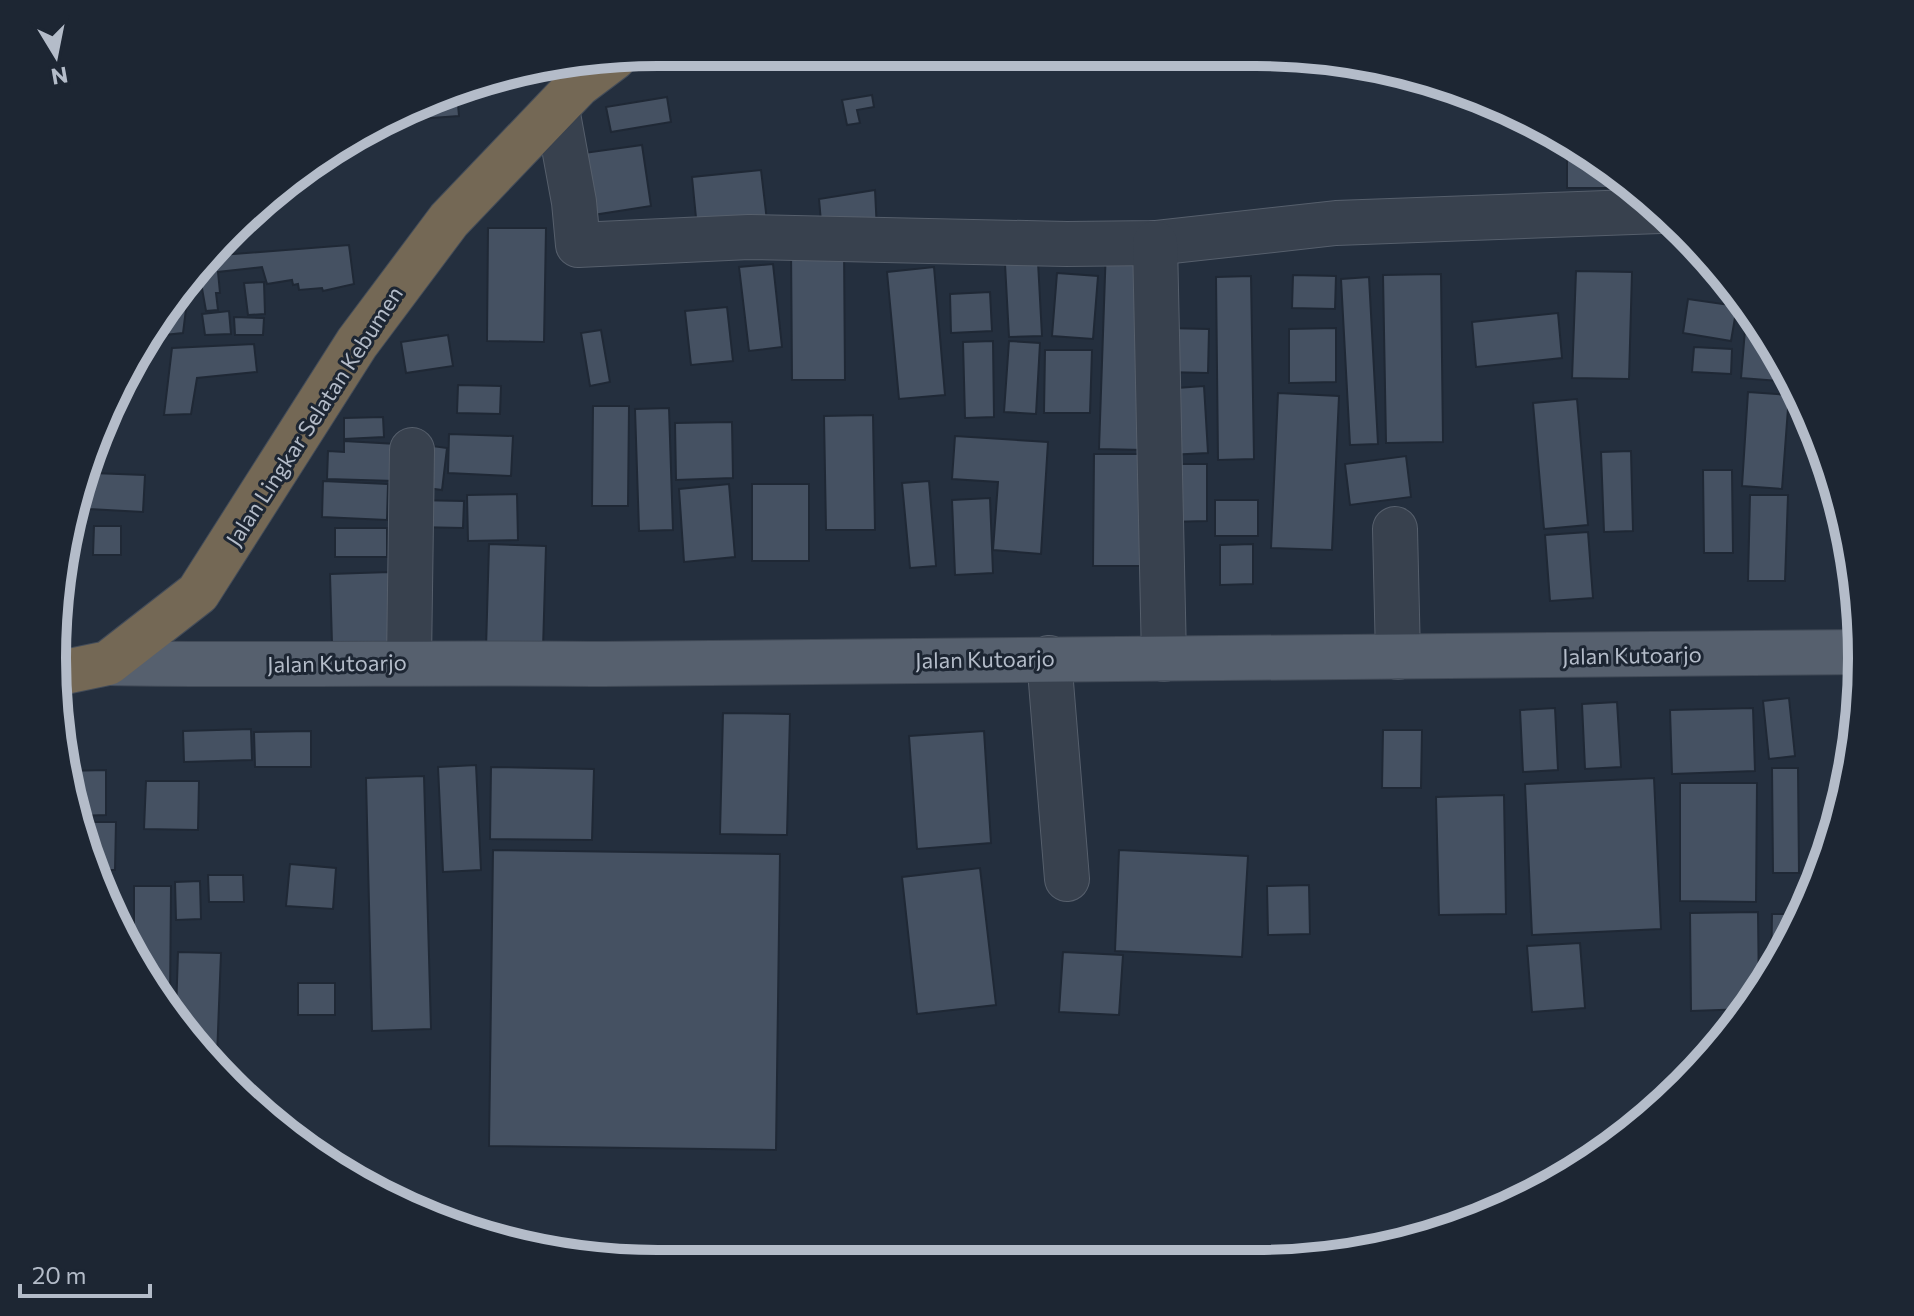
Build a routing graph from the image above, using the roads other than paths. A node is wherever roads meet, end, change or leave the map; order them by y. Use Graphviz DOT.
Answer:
graph roads {
  1 [pos="599,69"];
  2 [pos="557,109"];
  3 [pos="1644,212"];
  4 [pos="1155,243"];
  5 [pos="412,450"];
  6 [pos="1395,529"];
  7 [pos="1848,652"];
  8 [pos="1398,657"];
  9 [pos="1049,658"];
  10 [pos="1164,659"];
  11 [pos="409,661"];
  12 [pos="108,663"];
  13 [pos="66,672"];
  14 [pos="1067,879"];
  1 -- 2 [label="highway, Jalan Lingkar Selatan Kebumen"];
  2 -- 4 [label="street"];
  2 -- 12 [label="highway, Jalan Lingkar Selatan Kebumen"];
  3 -- 4 [label="street"];
  4 -- 10 [label="street"];
  5 -- 11 [label="street"];
  6 -- 8 [label="street"];
  7 -- 8 [label="main road, Jalan Kutoarjo"];
  8 -- 10 [label="main road, Jalan Kutoarjo"];
  9 -- 10 [label="main road, Jalan Kutoarjo"];
  9 -- 11 [label="main road, Jalan Kutoarjo"];
  9 -- 14 [label="street"];
  11 -- 12 [label="main road, Jalan Kutoarjo"];
  12 -- 13 [label="highway"];
}
